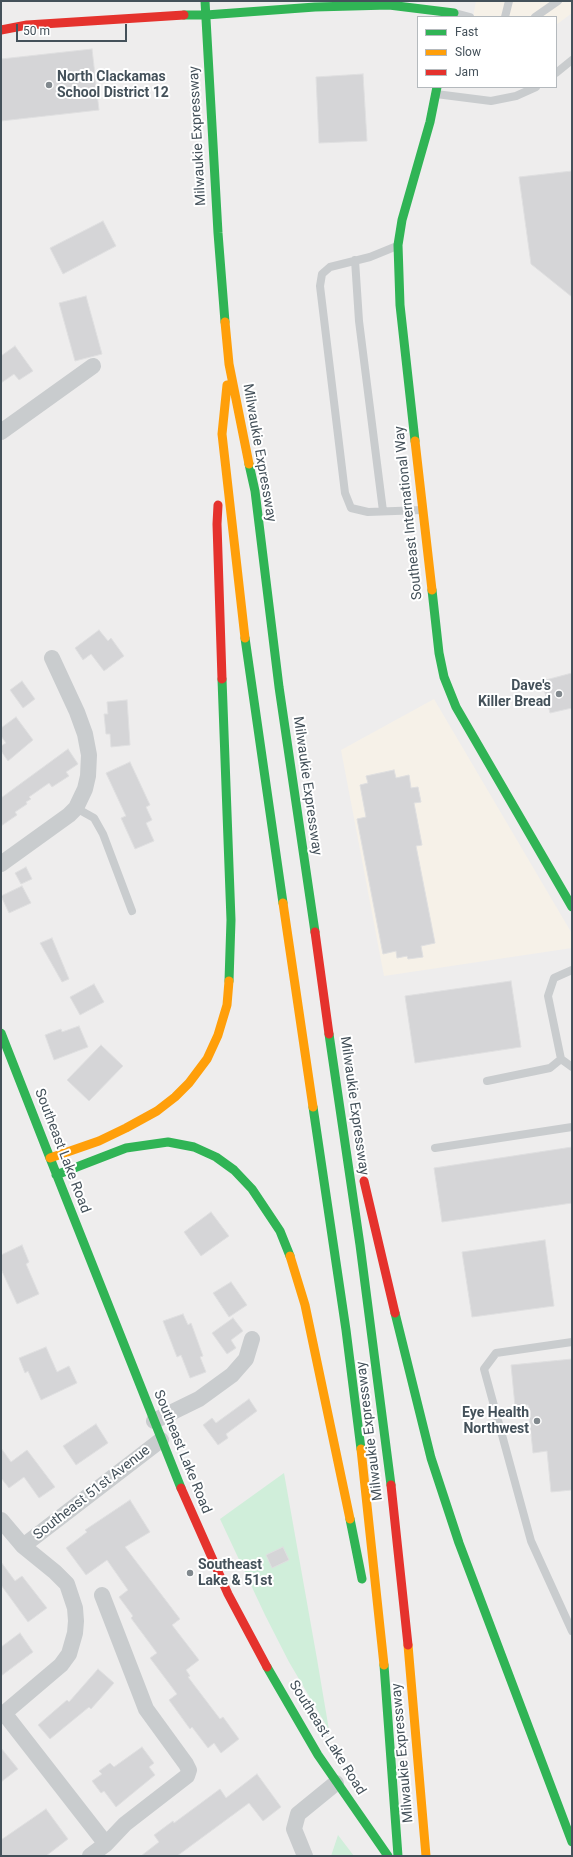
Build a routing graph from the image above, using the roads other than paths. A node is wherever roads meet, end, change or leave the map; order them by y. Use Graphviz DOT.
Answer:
graph roads {
  1 [pos="205,1"];
  2 [pos="456,1"];
  3 [pos="509,1"];
  4 [pos="558,1"];
  5 [pos="206,14"];
  6 [pos="453,15"];
  7 [pos="505,16"];
  8 [pos="536,16"];
  9 [pos="1,30"];
  10 [pos="572,60"];
  11 [pos="557,72"];
  12 [pos="534,88"];
  13 [pos="437,90"];
  14 [pos="398,245"];
  15 [pos="355,260"];
  16 [pos="228,364"];
  17 [pos="93,366"];
  18 [pos="1,432"];
  19 [pos="222,434"];
  20 [pos="422,510"];
  21 [pos="383,511"];
  22 [pos="52,658"];
  23 [pos="76,808"];
  24 [pos="1,864"];
  25 [pos="572,907"];
  26 [pos="132,910"];
  27 [pos="572,970"];
  28 [pos="1,1033"];
  29 [pos="331,1045"];
  30 [pos="561,1059"];
  31 [pos="572,1067"];
  32 [pos="487,1081"];
  33 [pos="572,1127"];
  34 [pos="355,1144"];
  35 [pos="435,1148"];
  36 [pos="50,1158"];
  37 [pos="56,1175"];
  38 [pos="362,1175"];
  39 [pos="252,1339"];
  40 [pos="572,1342"];
  41 [pos="154,1421"];
  42 [pos="161,1440"];
  43 [pos="1,1520"];
  44 [pos="24,1546"];
  45 [pos="365,1591"];
  46 [pos="102,1595"];
  47 [pos="368,1607"];
  48 [pos="572,1631"];
  49 [pos="388,1700"];
  50 [pos="3,1715"];
  51 [pos="336,1783"];
  52 [pos="572,1842"];
  53 [pos="106,1844"];
  54 [pos="90,1856"];
  55 [pos="305,1856"];
  56 [pos="388,1856"];
  57 [pos="398,1856"];
  58 [pos="426,1856"];
  1 -- 5 [label="main road, Milwaukie Expressway"];
  2 -- 6 [label="main road"];
  3 -- 7 [label="lane"];
  4 -- 8 [label="lane"];
  5 -- 6 [label="main road"];
  5 -- 9 [label="main road"];
  5 -- 16 [label="main road, Milwaukie Expressway"];
  10 -- 11 [label="lane"];
  12 -- 13 [label="lane"];
  13 -- 14 [label="main road, Southeast International Way"];
  14 -- 15 [label="lane"];
  14 -- 20 [label="main road, Southeast International Way"];
  15 -- 21 [label="lane"];
  15 -- 21 [label="lane"];
  16 -- 19 [label="main road, Milwaukie Expressway"];
  16 -- 29 [label="main road, Milwaukie Expressway"];
  17 -- 18 [label="street"];
  19 -- 36 [label="main road"];
  19 -- 49 [label="main road, Milwaukie Expressway"];
  20 -- 21 [label="lane"];
  20 -- 25 [label="main road, Southeast International Way"];
  22 -- 23 [label="street"];
  23 -- 24 [label="street"];
  23 -- 26 [label="lane"];
  27 -- 30 [label="lane"];
  28 -- 36 [label="main road, Southeast Lake Road"];
  29 -- 34 [label="main road"];
  29 -- 58 [label="main road, Milwaukie Expressway"];
  30 -- 31 [label="lane"];
  30 -- 32 [label="lane"];
  33 -- 35 [label="lane"];
  36 -- 37 [label="main road, Southeast Lake Road"];
  37 -- 41 [label="main road, Southeast Lake Road"];
  37 -- 45 [label="main road"];
  38 -- 52 [label="main road"];
  39 -- 41 [label="street"];
  40 -- 48 [label="lane"];
  41 -- 42 [label="main road, Southeast Lake Road"];
  42 -- 44 [label="street, Southeast 51st Avenue"];
  42 -- 51 [label="main road, Southeast Lake Road"];
  43 -- 44 [label="street"];
  44 -- 50 [label="street"];
  46 -- 53 [label="street"];
  47 -- 49 [label="main road"];
  49 -- 57 [label="main road, Milwaukie Expressway"];
  50 -- 53 [label="street"];
  51 -- 55 [label="street"];
  51 -- 56 [label="main road, Southeast Lake Road"];
  53 -- 54 [label="street"];
}
